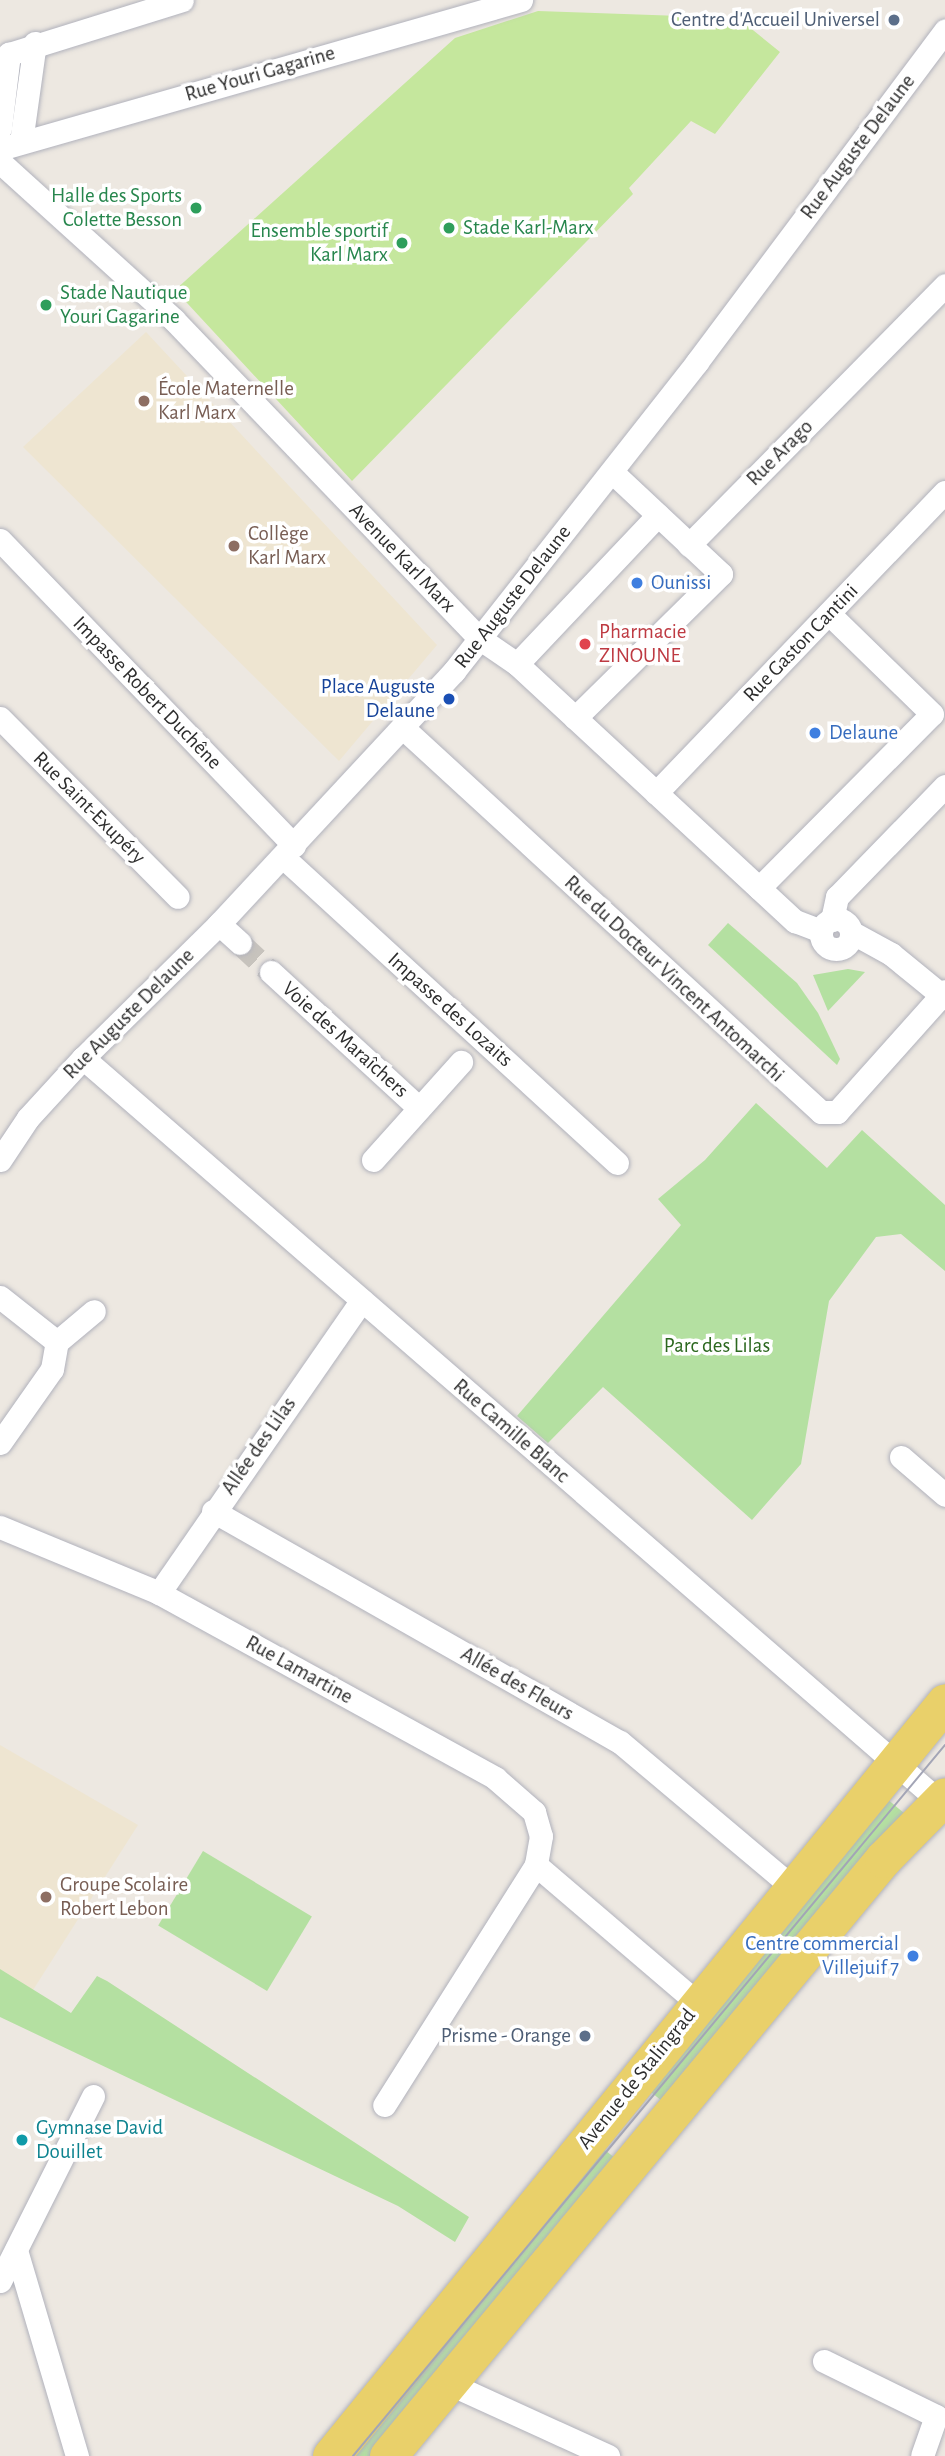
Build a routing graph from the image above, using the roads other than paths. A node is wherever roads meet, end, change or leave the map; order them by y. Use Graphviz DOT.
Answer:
graph roads {
  1 [pos="182,0"];
  2 [pos="521,0"];
  3 [pos="945,30"];
  4 [pos="35,43"];
  5 [pos="5,50"];
  6 [pos="0,128"];
  7 [pos="10,146"];
  8 [pos="0,162"];
  9 [pos="945,285"];
  10 [pos="612,472"];
  11 [pos="945,492"];
  12 [pos="658,515"];
  13 [pos="0,540"];
  14 [pos="689,545"];
  15 [pos="829,614"];
  16 [pos="479,638"];
  17 [pos="517,664"];
  18 [pos="0,718"];
  19 [pos="575,718"];
  20 [pos="402,727"];
  21 [pos="945,786"];
  22 [pos="656,793"];
  23 [pos="289,851"];
  24 [pos="759,888"];
  25 [pos="178,897"];
  26 [pos="219,924"];
  27 [pos="827,925"];
  28 [pos="240,943"];
  29 [pos="271,972"];
  30 [pos="944,995"];
  31 [pos="83,1058"];
  32 [pos="461,1062"];
  33 [pos="419,1108"];
  34 [pos="28,1118"];
  35 [pos="0,1132"];
  36 [pos="0,1160"];
  37 [pos="373,1160"];
  38 [pos="617,1163"];
  39 [pos="0,1297"];
  40 [pos="362,1300"];
  41 [pos="94,1311"];
  42 [pos="57,1342"];
  43 [pos="0,1443"];
  44 [pos="901,1457"];
  45 [pos="945,1495"];
  46 [pos="213,1511"];
  47 [pos="0,1527"];
  48 [pos="159,1593"];
  49 [pos="945,1702"];
  50 [pos="895,1765"];
  51 [pos="942,1799"];
  52 [pos="536,1865"];
  53 [pos="796,1890"];
  54 [pos="699,2004"];
  55 [pos="93,2096"];
  56 [pos="384,2105"];
  57 [pos="16,2249"];
  58 [pos="0,2280"];
  59 [pos="824,2361"];
  60 [pos="448,2383"];
  61 [pos="77,2456"];
  62 [pos="331,2456"];
  63 [pos="388,2456"];
  64 [pos="608,2456"];
  65 [pos="922,2456"];
  1 -- 4 [label="street"];
  2 -- 7 [label="street, Rue Youri Gagarine"];
  3 -- 10 [label="street, Rue Auguste Delaune"];
  4 -- 5 [label="street"];
  4 -- 7 [label="street"];
  5 -- 6 [label="street"];
  8 -- 16 [label="street, Avenue Karl Marx"];
  9 -- 14 [label="street, Rue Arago"];
  10 -- 12 [label="street"];
  10 -- 16 [label="street, Rue Auguste Delaune"];
  11 -- 15 [label="street, Rue Gaston Cantini"];
  12 -- 14 [label="street"];
  12 -- 17 [label="street"];
  13 -- 23 [label="street, Impasse Robert Duchêne"];
  14 -- 19 [label="street"];
  15 -- 22 [label="street, Rue Gaston Cantini"];
  15 -- 24 [label="street"];
  16 -- 17 [label="street, Avenue Karl Marx"];
  16 -- 20 [label="street, Rue Auguste Delaune"];
  17 -- 19 [label="street, Avenue Karl Marx"];
  18 -- 25 [label="street, Rue Saint-Exupéry"];
  19 -- 22 [label="street, Avenue Karl Marx"];
  20 -- 23 [label="street, Rue Auguste Delaune"];
  20 -- 30 [label="street, Rue du Docteur Vincent Antomarchi"];
  21 -- 27 [label="street"];
  22 -- 24 [label="street, Avenue Karl Marx"];
  23 -- 26 [label="street, Rue Auguste Delaune"];
  23 -- 38 [label="street, Impasse des Lozaits"];
  24 -- 27 [label="street, Avenue Karl Marx"];
  26 -- 28 [label="street"];
  26 -- 31 [label="street, Rue Auguste Delaune"];
  27 -- 30 [label="street, Avenue Karl Marx"];
  29 -- 33 [label="street, Voie des Maraîchers"];
  31 -- 34 [label="street, Rue Auguste Delaune"];
  31 -- 40 [label="street, Rue Camille Blanc"];
  32 -- 33 [label="street, Voie des Maraîchers"];
  33 -- 37 [label="street, Voie des Maraîchers"];
  34 -- 35 [label="street, Rue Auguste Delaune"];
  34 -- 36 [label="street, Rue Auguste Delaune"];
  39 -- 42 [label="street"];
  40 -- 46 [label="street, Allée des Lilas"];
  40 -- 50 [label="street, Rue Camille Blanc"];
  41 -- 42 [label="street"];
  42 -- 43 [label="street"];
  44 -- 45 [label="street"];
  46 -- 48 [label="street, Allée des Lilas"];
  46 -- 53 [label="street, Allée des Fleurs"];
  47 -- 48 [label="street, Rue Lamartine"];
  48 -- 52 [label="street, Rue Lamartine"];
  49 -- 50 [label="main road, Avenue de Stalingrad"];
  50 -- 51 [label="street, Rue Camille Blanc"];
  50 -- 53 [label="main road, Avenue de Stalingrad"];
  51 -- 60 [label="main road"];
  52 -- 54 [label="street"];
  52 -- 56 [label="street, Rue Lamartine"];
  53 -- 54 [label="main road, Avenue de Stalingrad"];
  54 -- 62 [label="main road, Avenue de Stalingrad"];
  55 -- 57 [label="street"];
  57 -- 58 [label="street"];
  57 -- 61 [label="street"];
  59 -- 65 [label="street"];
  60 -- 63 [label="main road"];
  60 -- 64 [label="street"];
}
